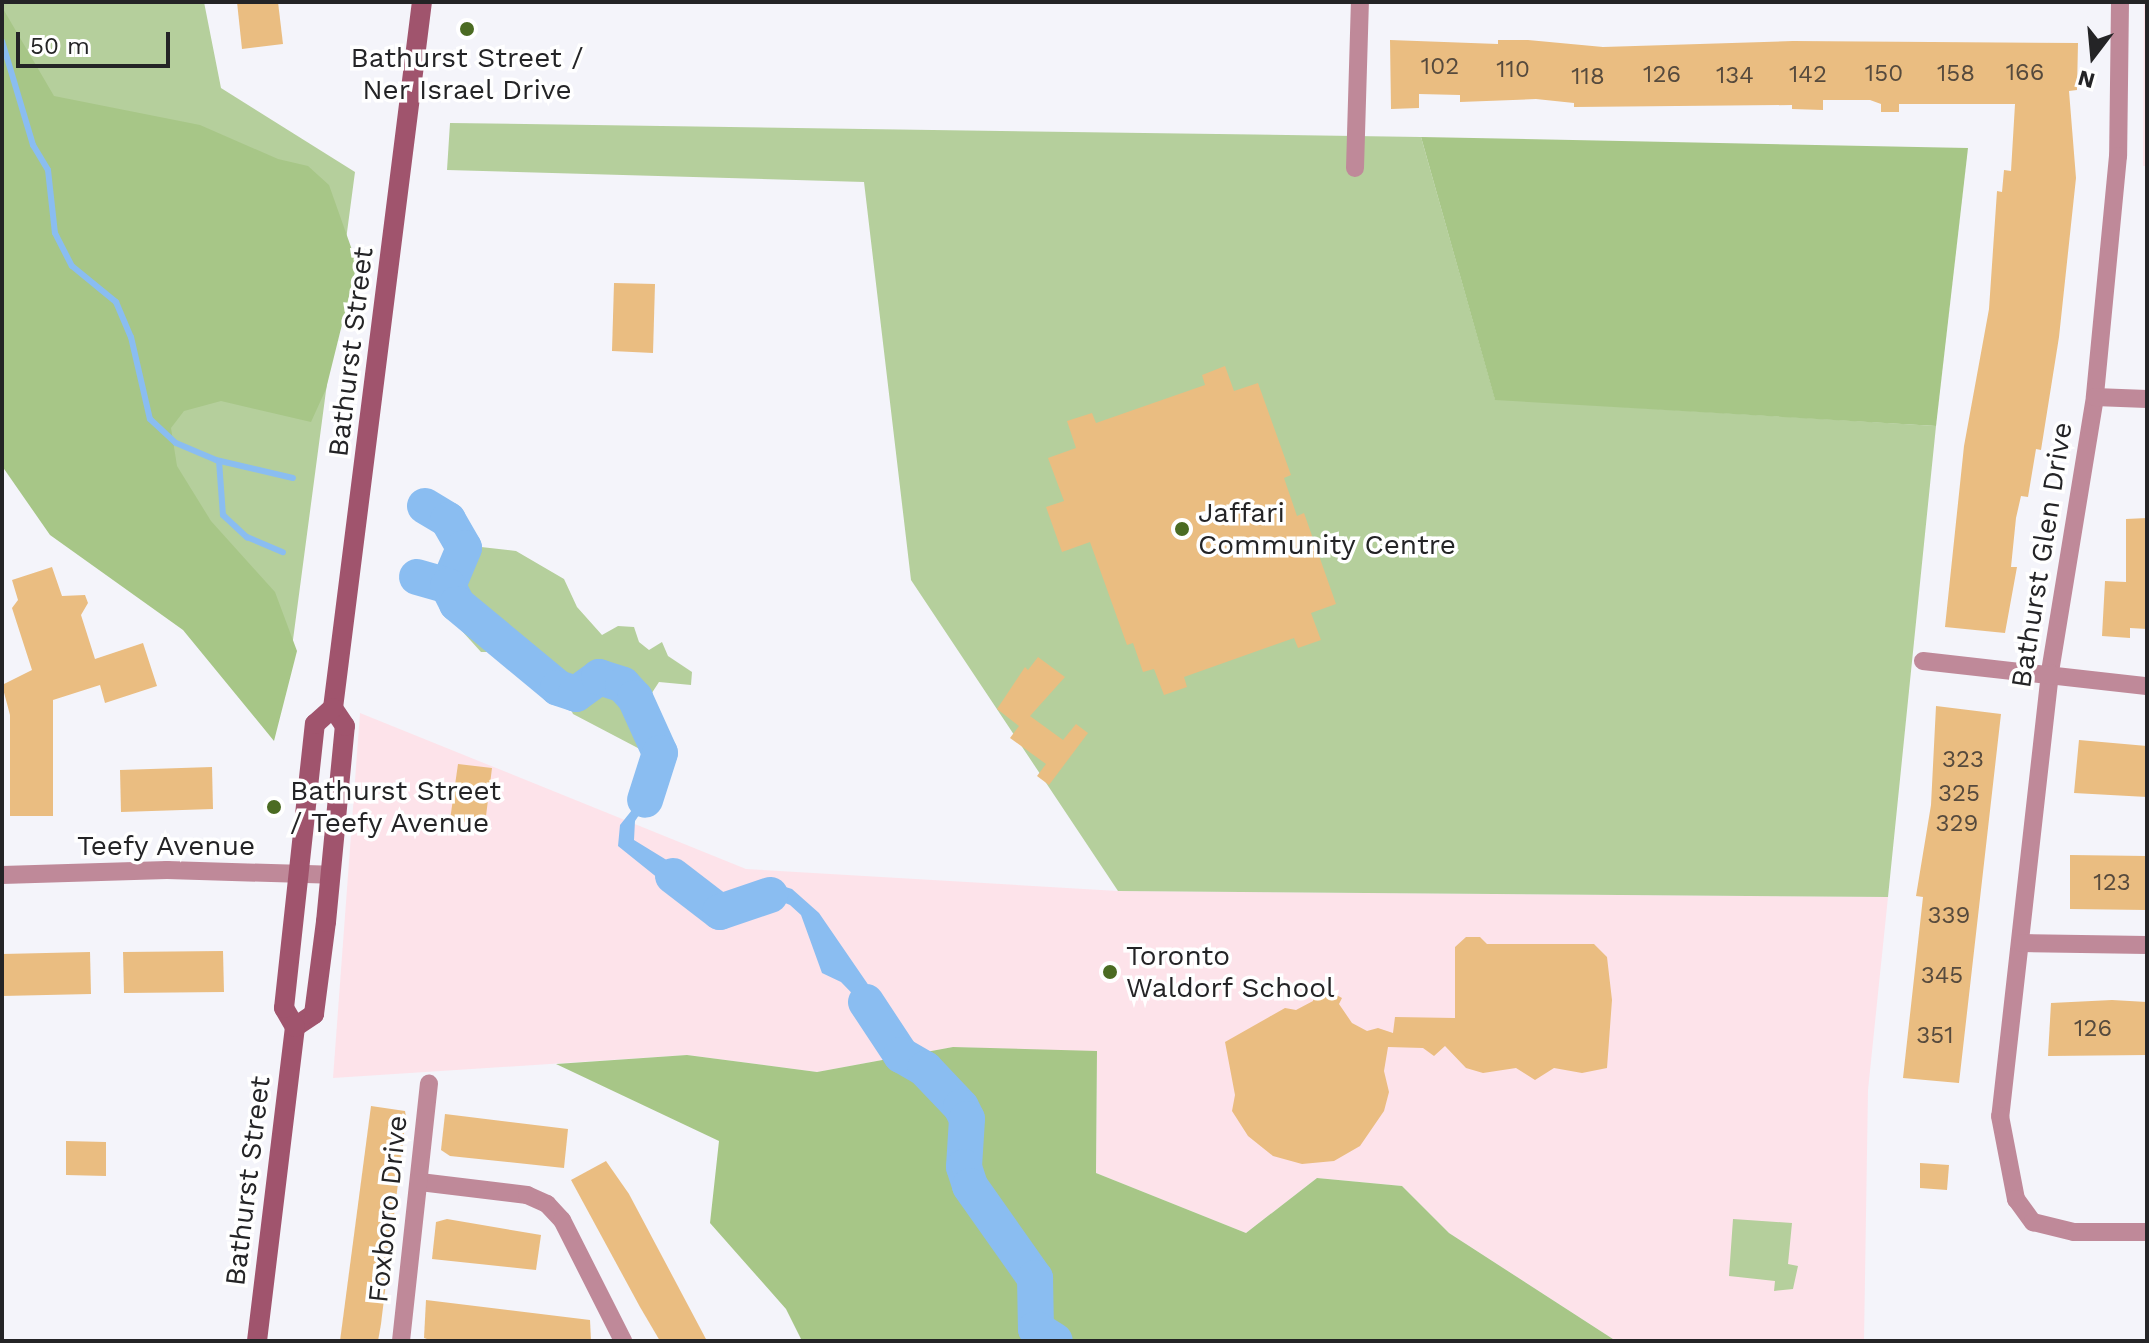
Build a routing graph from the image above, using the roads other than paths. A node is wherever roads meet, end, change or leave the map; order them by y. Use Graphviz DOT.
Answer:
graph roads {
  1 [pos="422,2"];
  2 [pos="1360,2"];
  3 [pos="2120,2"];
  4 [pos="1355,168"];
  5 [pos="2095,397"];
  6 [pos="2147,399"];
  7 [pos="1923,661"];
  8 [pos="2050,673"];
  9 [pos="2147,686"];
  10 [pos="333,708"];
  11 [pos="300,874"];
  12 [pos="2,875"];
  13 [pos="331,875"];
  14 [pos="2022,943"];
  15 [pos="2147,945"];
  16 [pos="295,1027"];
  17 [pos="429,1084"];
  18 [pos="420,1182"];
  19 [pos="2147,1232"];
  20 [pos="257,1341"];
  21 [pos="401,1341"];
  22 [pos="623,1341"];
  1 -- 10 [label="main road, Bathurst Street"];
  2 -- 4 [label="street"];
  3 -- 5 [label="street, Bathurst Glen Drive"];
  5 -- 6 [label="street"];
  5 -- 8 [label="street, Bathurst Glen Drive"];
  7 -- 8 [label="street"];
  8 -- 9 [label="street"];
  8 -- 14 [label="street, Bathurst Glen Drive"];
  10 -- 11 [label="main road, Bathurst Street"];
  10 -- 13 [label="main road, Bathurst Street"];
  11 -- 12 [label="street, Teefy Avenue"];
  11 -- 13 [label="street, Teefy Avenue"];
  11 -- 16 [label="main road, Bathurst Street"];
  13 -- 16 [label="main road, Bathurst Street"];
  14 -- 15 [label="street"];
  14 -- 19 [label="street, Bathurst Glen Drive"];
  16 -- 20 [label="main road, Bathurst Street"];
  17 -- 18 [label="street, Foxboro Drive"];
  18 -- 21 [label="street, Foxboro Drive"];
  18 -- 22 [label="street"];
}
